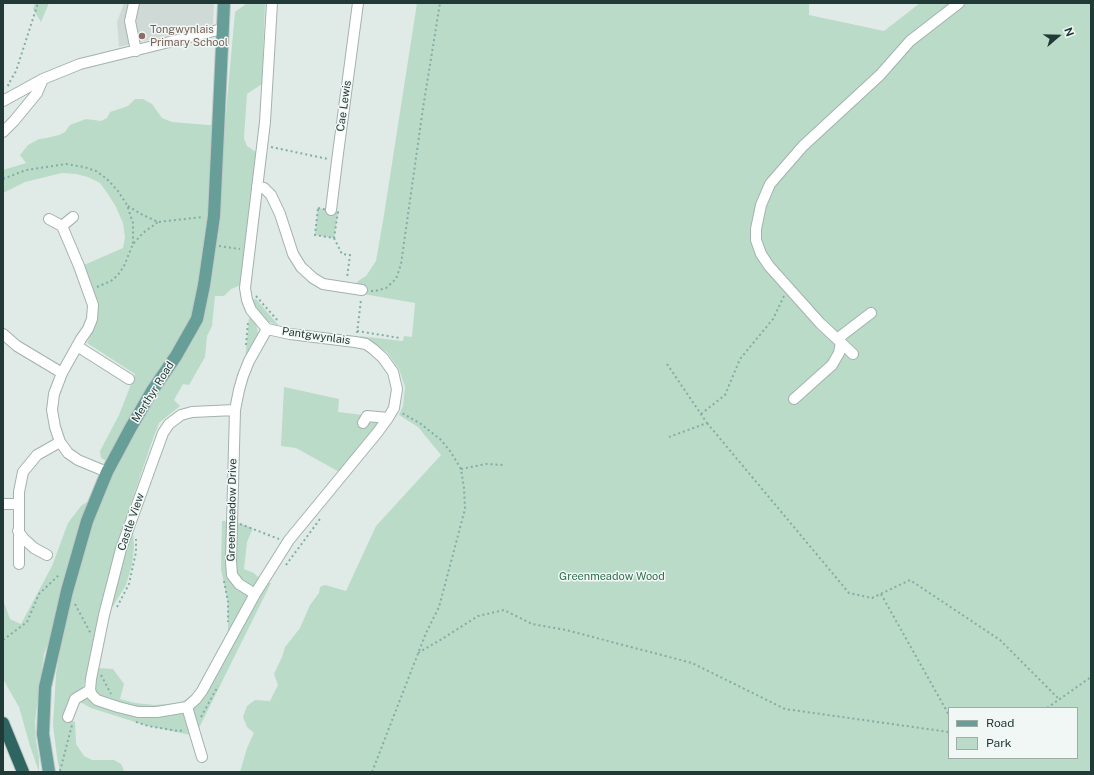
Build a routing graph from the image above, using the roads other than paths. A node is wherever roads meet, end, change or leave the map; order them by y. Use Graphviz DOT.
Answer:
graph roads {
  1 [pos="134,3"];
  2 [pos="224,3"];
  3 [pos="272,3"];
  4 [pos="358,3"];
  5 [pos="959,3"];
  6 [pos="222,29"];
  7 [pos="136,51"];
  8 [pos="44,79"];
  9 [pos="3,101"];
  10 [pos="3,132"];
  11 [pos="257,186"];
  12 [pos="331,210"];
  13 [pos="73,217"];
  14 [pos="49,219"];
  15 [pos="62,226"];
  16 [pos="362,290"];
  17 [pos="871,313"];
  18 [pos="267,329"];
  19 [pos="5,341"];
  20 [pos="839,341"];
  21 [pos="77,346"];
  22 [pos="854,354"];
  23 [pos="62,373"];
  24 [pos="129,379"];
  25 [pos="794,399"];
  26 [pos="235,410"];
  27 [pos="388,418"];
  28 [pos="363,423"];
  29 [pos="60,442"];
  30 [pos="107,472"];
  31 [pos="3,504"];
  32 [pos="19,504"];
  33 [pos="18,528"];
  34 [pos="47,555"];
  35 [pos="19,564"];
  36 [pos="255,594"];
  37 [pos="90,690"];
  38 [pos="187,707"];
  39 [pos="71,717"];
  40 [pos="3,723"];
  41 [pos="202,757"];
  42 [pos="23,772"];
  43 [pos="49,772"];
  1 -- 7 [label="street"];
  2 -- 6 [label="main road, Merthyr Road"];
  3 -- 11 [label="street, Pantgwynlais"];
  4 -- 12 [label="street, Cae Lewis"];
  5 -- 20 [label="street"];
  6 -- 7 [label="street"];
  6 -- 30 [label="main road, Merthyr Road"];
  7 -- 8 [label="street"];
  8 -- 9 [label="street"];
  8 -- 10 [label="street"];
  11 -- 16 [label="street"];
  11 -- 18 [label="street, Pantgwynlais"];
  13 -- 15 [label="street"];
  14 -- 15 [label="street"];
  15 -- 21 [label="street"];
  17 -- 20 [label="street"];
  18 -- 26 [label="street, Greenmeadow Drive"];
  18 -- 27 [label="street, Pantgwynlais"];
  19 -- 23 [label="street"];
  20 -- 22 [label="street"];
  20 -- 25 [label="street"];
  21 -- 23 [label="street"];
  21 -- 24 [label="street"];
  23 -- 29 [label="street"];
  26 -- 36 [label="street, Greenmeadow Drive"];
  26 -- 37 [label="street, Castle View"];
  27 -- 28 [label="street"];
  27 -- 36 [label="street, Pantgwynlais"];
  29 -- 30 [label="street"];
  29 -- 32 [label="street"];
  30 -- 43 [label="main road, Merthyr Road"];
  31 -- 32 [label="street"];
  32 -- 33 [label="street"];
  33 -- 34 [label="street"];
  33 -- 35 [label="street"];
  36 -- 38 [label="street"];
  37 -- 38 [label="street"];
  37 -- 39 [label="street"];
  38 -- 41 [label="street"];
  40 -- 42 [label="highway"];
}
